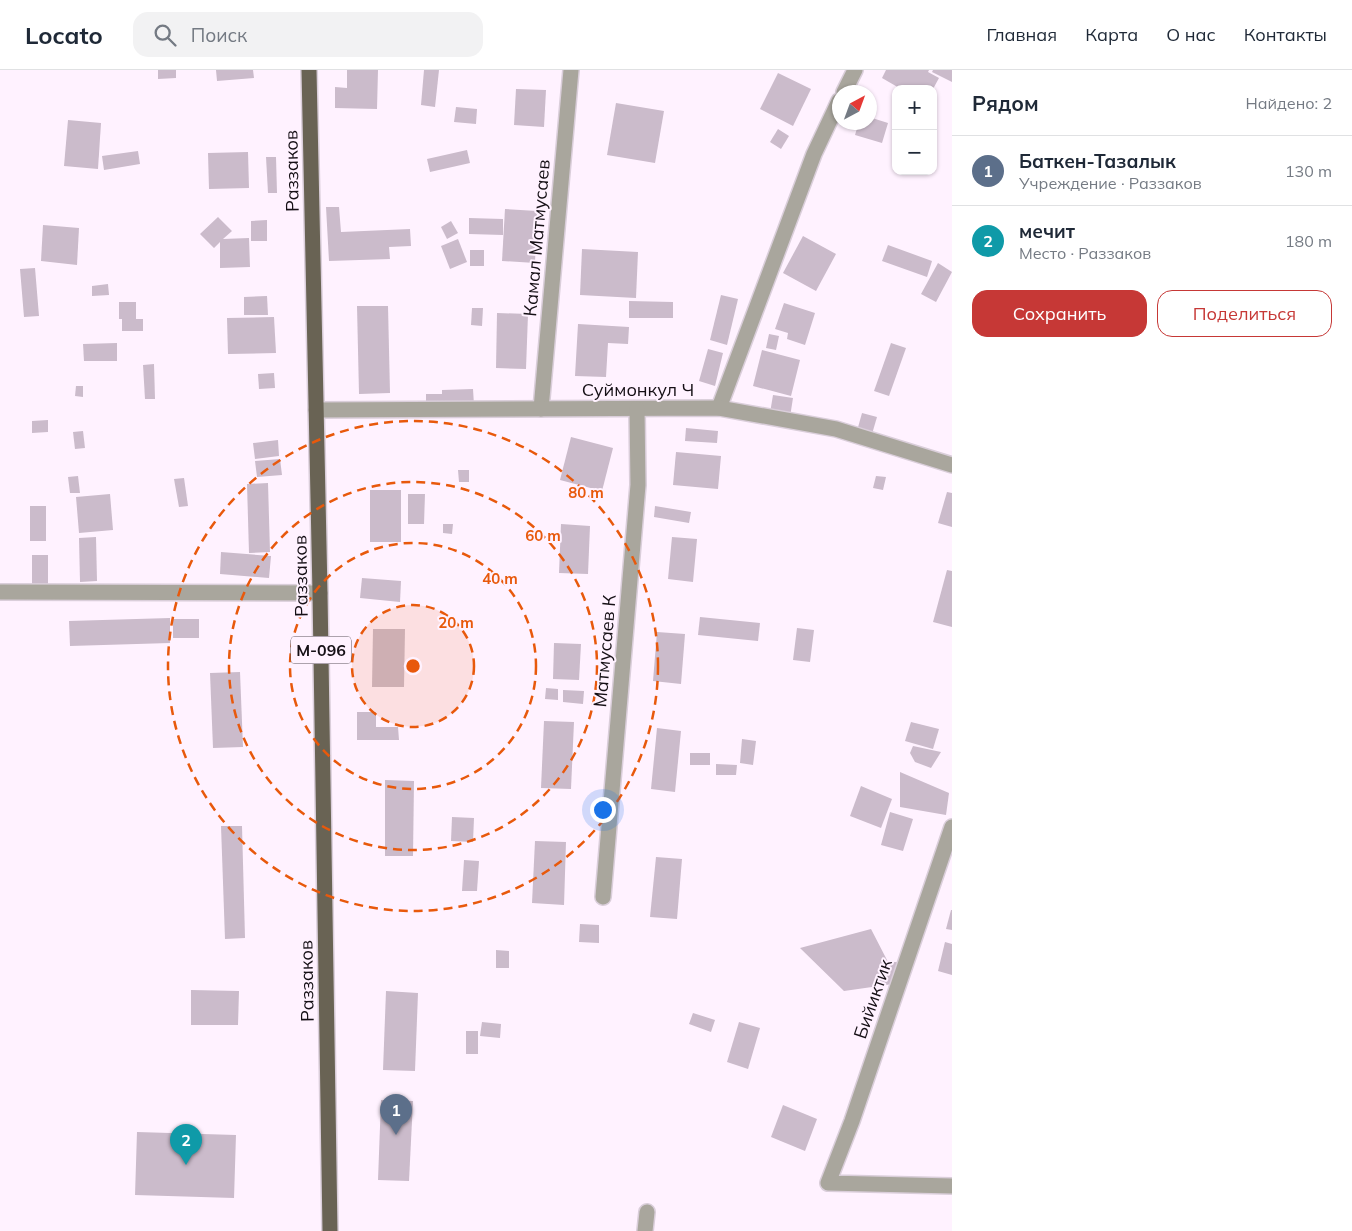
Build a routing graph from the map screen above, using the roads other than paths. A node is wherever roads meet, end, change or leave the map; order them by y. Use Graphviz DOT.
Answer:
graph roads {
  1 [pos="309,70"];
  2 [pos="571,70"];
  3 [pos="855,70"];
  4 [pos="848,85"];
  5 [pos="832,118"];
  6 [pos="719,408"];
  7 [pos="541,409"];
  8 [pos="636,409"];
  9 [pos="316,410"];
  10 [pos="952,465"];
  11 [pos="0,592"];
  12 [pos="320,593"];
  13 [pos="952,827"];
  14 [pos="603,897"];
  15 [pos="952,1186"];
  16 [pos="648,1212"];
  17 [pos="330,1231"];
  18 [pos="645,1231"];
  1 -- 9 [label="main road, Раззаков / М-096"];
  2 -- 7 [label="street, Камал Матмусаев"];
  3 -- 4 [label="street"];
  5 -- 6 [label="street"];
  6 -- 8 [label="street, Суймонкул Ч"];
  6 -- 10 [label="street, Суймонкул Ч"];
  7 -- 8 [label="street, Суймонкул Ч"];
  7 -- 9 [label="street, Суймонкул Ч"];
  8 -- 14 [label="street, Матмусаев К"];
  9 -- 12 [label="main road, Раззаков / М-096"];
  11 -- 12 [label="street"];
  12 -- 17 [label="main road, Раззаков / М-096"];
  13 -- 15 [label="street, Бийиктик"];
  16 -- 18 [label="street"];
}
